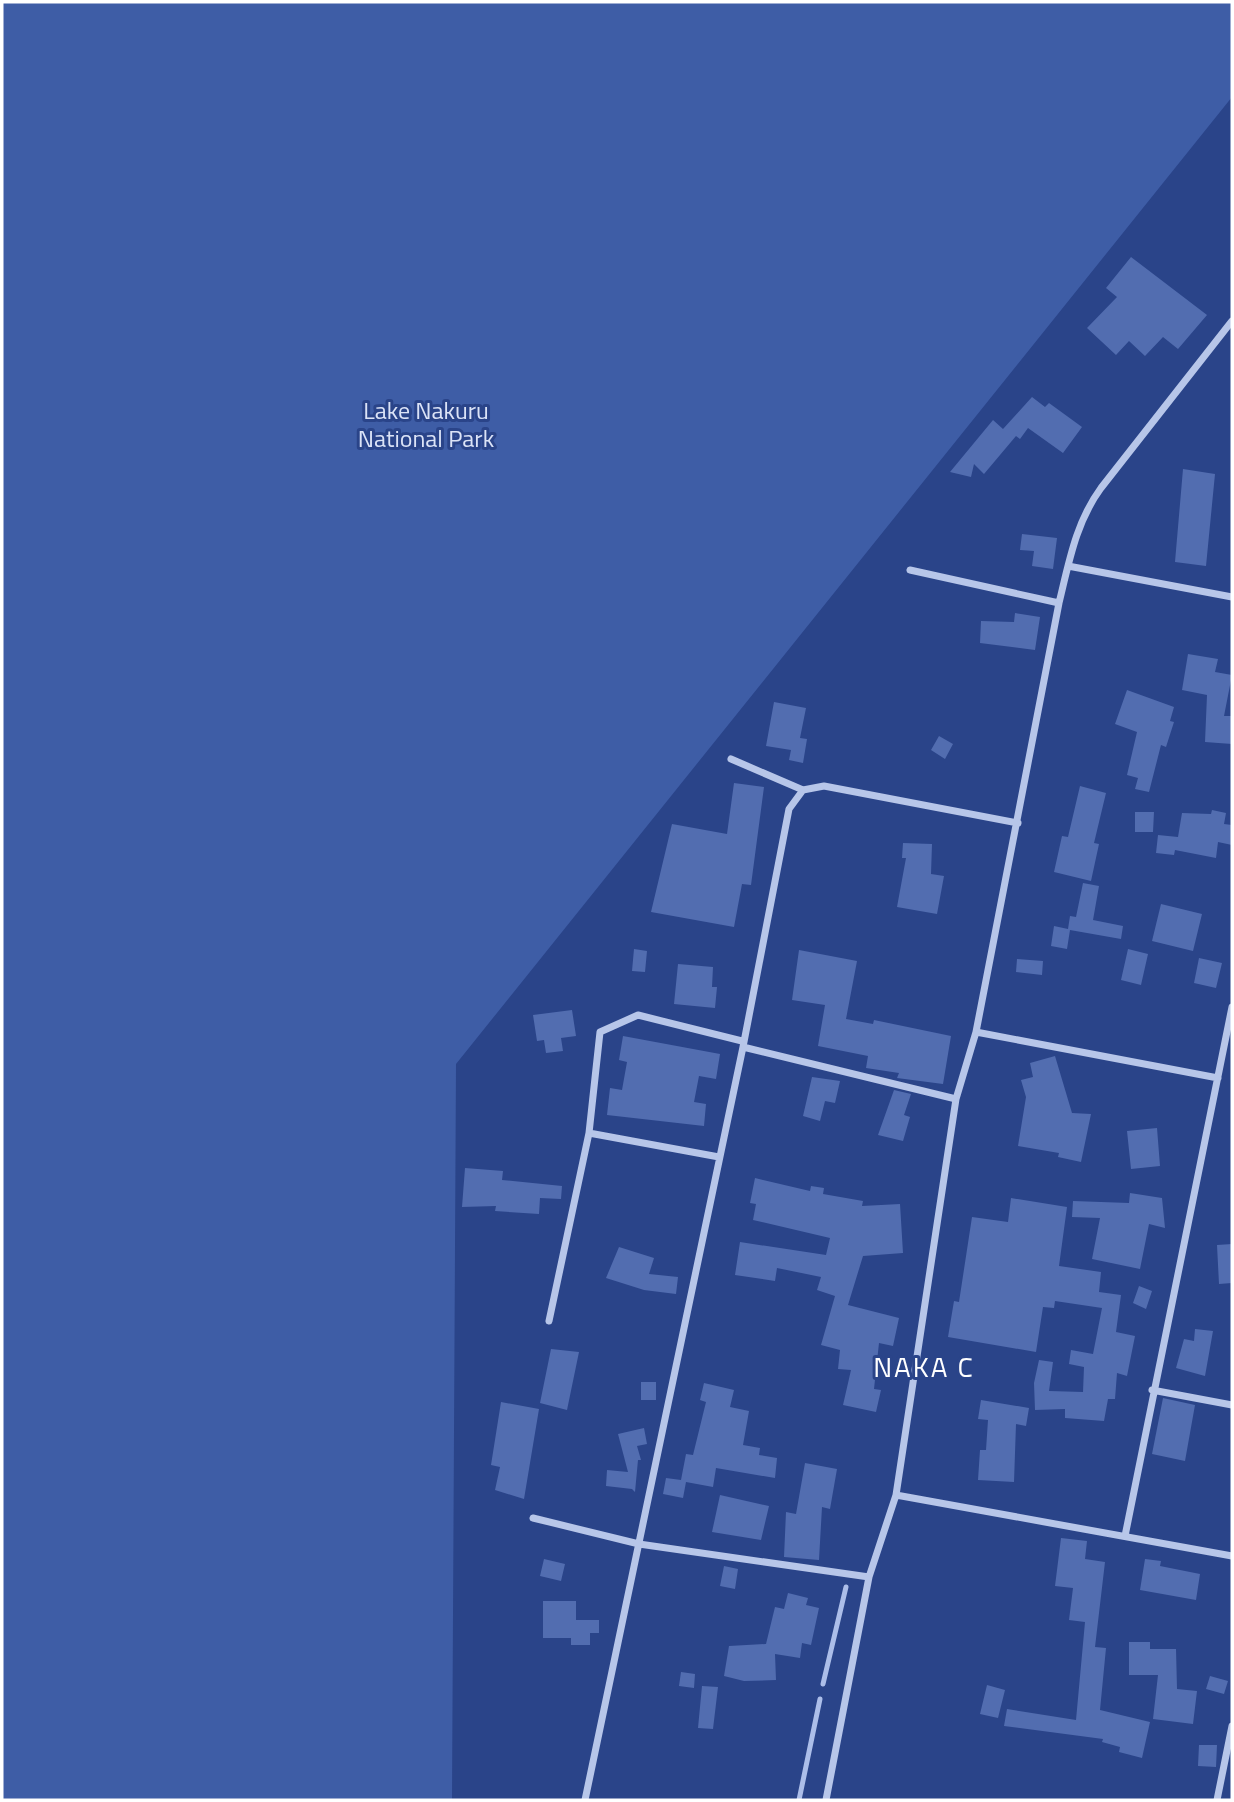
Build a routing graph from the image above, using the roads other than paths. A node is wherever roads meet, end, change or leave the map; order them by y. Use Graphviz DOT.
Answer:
graph roads {
  1 [pos="1232,321"];
  2 [pos="1068,566"];
  3 [pos="910,570"];
  4 [pos="1232,597"];
  5 [pos="1059,603"];
  6 [pos="731,759"];
  7 [pos="803,790"];
  8 [pos="1018,823"];
  9 [pos="1232,1007"];
  10 [pos="976,1032"];
  11 [pos="742,1044"];
  12 [pos="1218,1078"];
  13 [pos="956,1099"];
  14 [pos="589,1133"];
  15 [pos="719,1157"];
  16 [pos="549,1321"];
  17 [pos="1152,1390"];
  18 [pos="1232,1405"];
  19 [pos="896,1495"];
  20 [pos="533,1518"];
  21 [pos="1125,1536"];
  22 [pos="639,1544"];
  23 [pos="1232,1556"];
  24 [pos="869,1577"];
  25 [pos="1232,1726"];
  26 [pos="585,1800"];
  27 [pos="826,1800"];
  28 [pos="1217,1800"];
  1 -- 2 [label="street"];
  2 -- 4 [label="street"];
  2 -- 5 [label="street"];
  3 -- 5 [label="street"];
  5 -- 8 [label="street"];
  6 -- 7 [label="street"];
  7 -- 8 [label="street"];
  7 -- 11 [label="street"];
  8 -- 10 [label="street"];
  9 -- 12 [label="street"];
  10 -- 12 [label="street"];
  10 -- 13 [label="street"];
  11 -- 13 [label="street"];
  11 -- 14 [label="street"];
  11 -- 15 [label="street"];
  12 -- 17 [label="street"];
  13 -- 19 [label="street"];
  14 -- 15 [label="street"];
  14 -- 16 [label="street"];
  15 -- 22 [label="street"];
  17 -- 18 [label="street"];
  17 -- 21 [label="street"];
  19 -- 21 [label="street"];
  19 -- 24 [label="street"];
  20 -- 22 [label="street"];
  21 -- 23 [label="street"];
  22 -- 24 [label="street"];
  22 -- 26 [label="street"];
  24 -- 27 [label="street"];
  25 -- 28 [label="street"];
}
